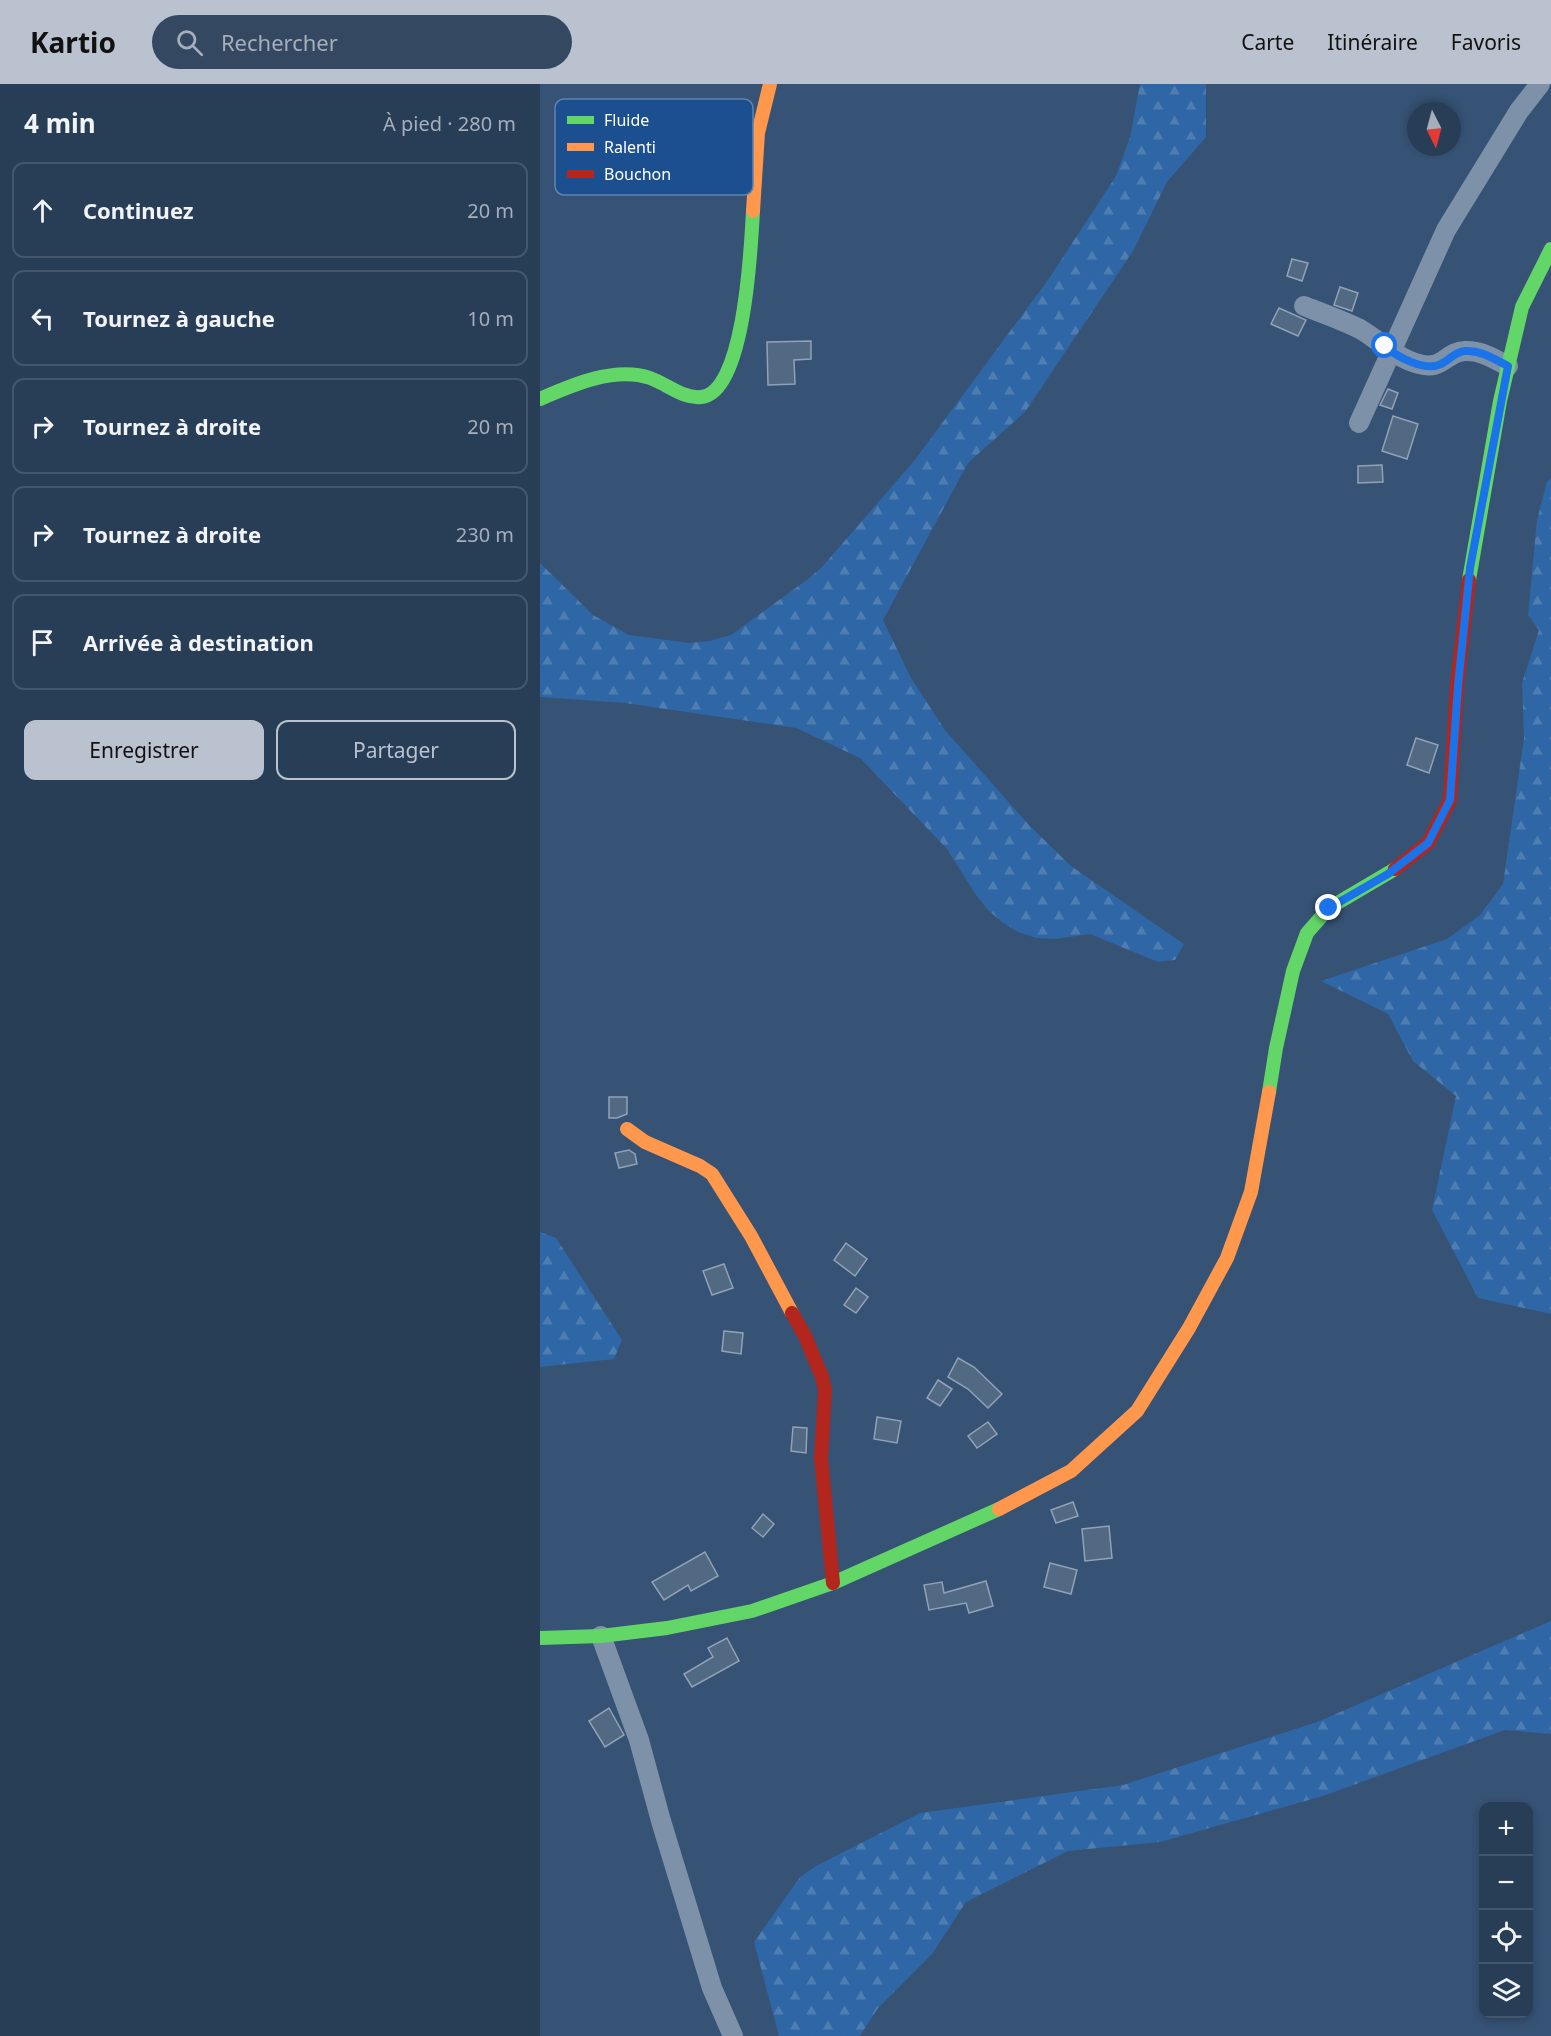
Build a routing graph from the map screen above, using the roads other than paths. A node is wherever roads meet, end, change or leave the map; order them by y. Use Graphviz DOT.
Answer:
graph roads {
  1 [pos="770,84"];
  2 [pos="1540,84"];
  3 [pos="1551,249"];
  4 [pos="1304,306"];
  5 [pos="1391,351"];
  6 [pos="1508,366"];
  7 [pos="540,399"];
  8 [pos="1359,423"];
  9 [pos="627,1129"];
  10 [pos="833,1583"];
  11 [pos="601,1636"];
  12 [pos="540,1638"];
  13 [pos="733,2036"];
  1 -- 7 [label="street"];
  2 -- 5 [label="street"];
  3 -- 6 [label="street"];
  4 -- 5 [label="street"];
  5 -- 6 [label="street"];
  5 -- 8 [label="street"];
  6 -- 10 [label="street"];
  9 -- 10 [label="street"];
  10 -- 11 [label="street"];
  11 -- 12 [label="street"];
  11 -- 13 [label="street"];
}
